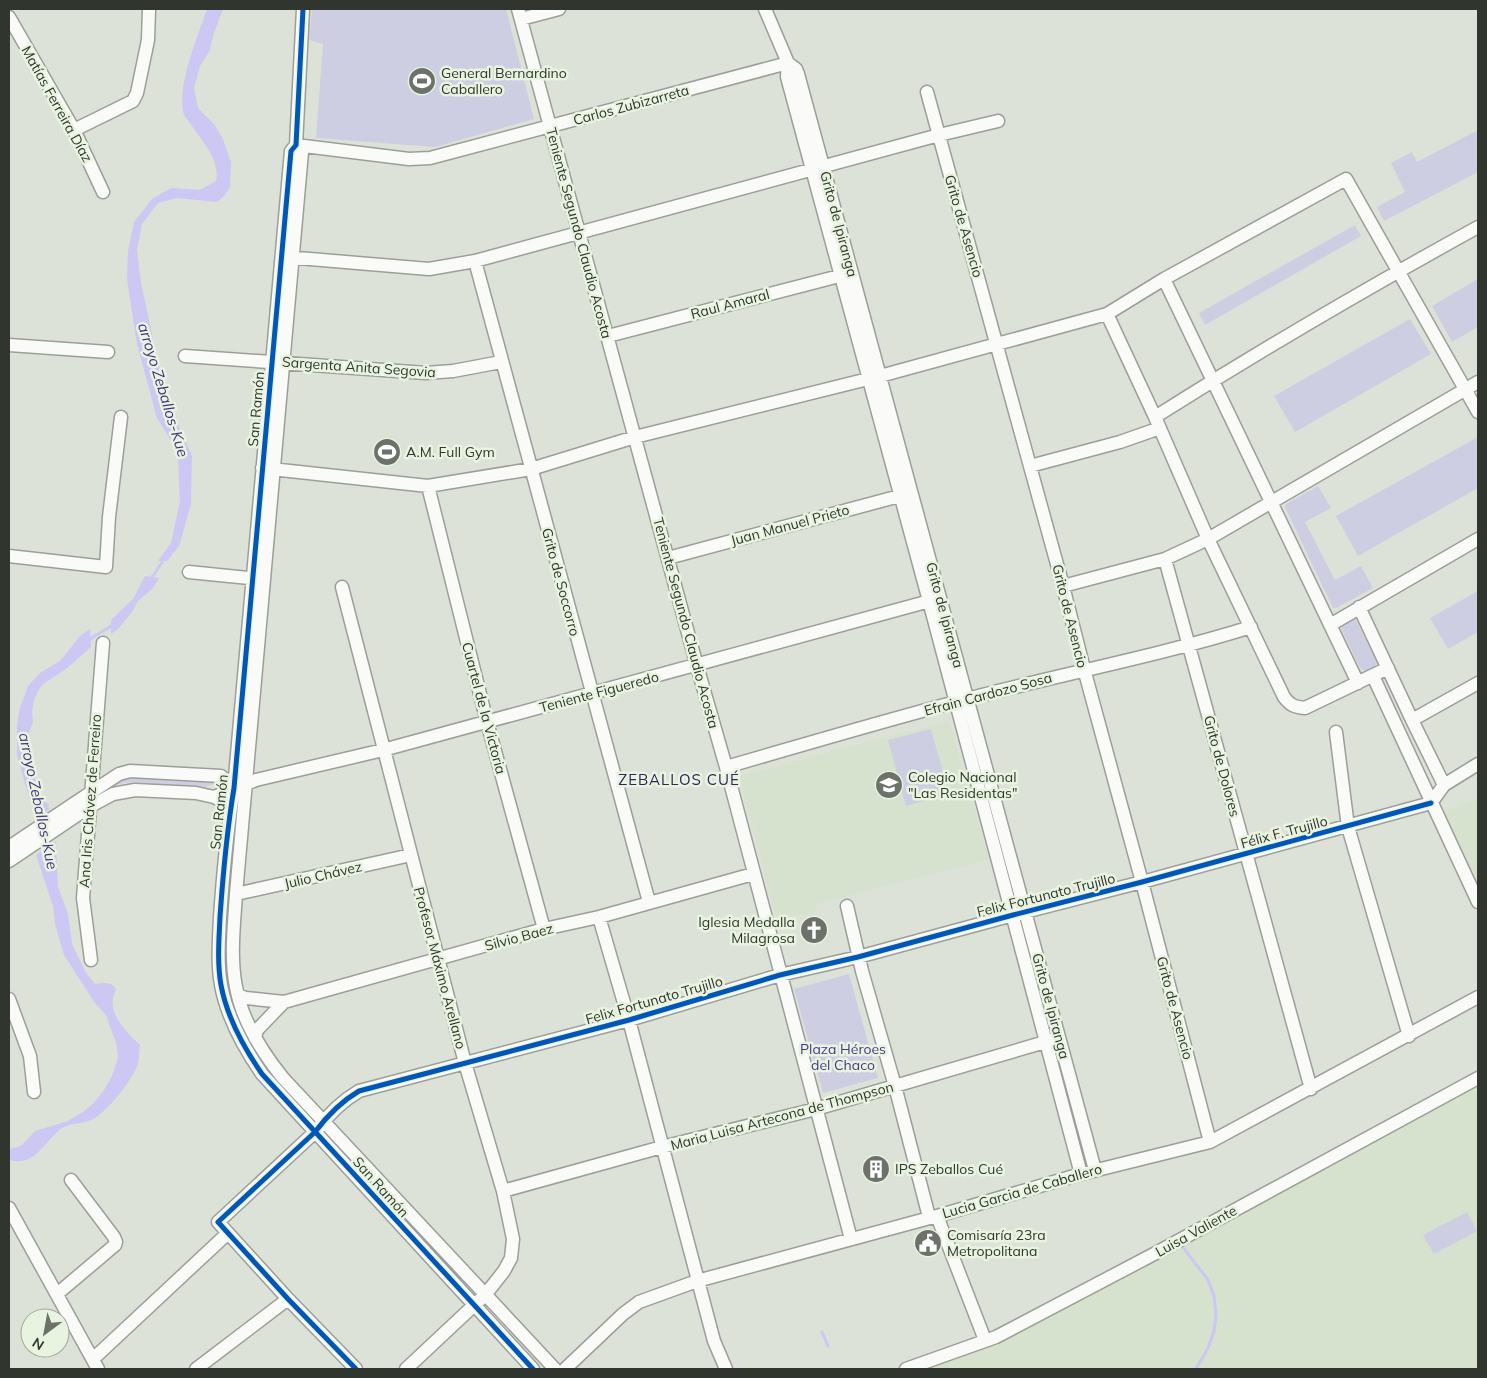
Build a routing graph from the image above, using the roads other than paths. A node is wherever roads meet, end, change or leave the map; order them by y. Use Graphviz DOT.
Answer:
graph roads {
  1 [pos="149,9"];
  2 [pos="303,9"];
  3 [pos="559,9"];
  4 [pos="765,9"];
  5 [pos="520,14"];
  6 [pos="9,17"];
  7 [pos="788,63"];
  8 [pos="927,92"];
  9 [pos="998,121"];
  10 [pos="550,127"];
  11 [pos="74,130"];
  12 [pos="939,135"];
  13 [pos="296,145"];
  14 [pos="818,169"];
  15 [pos="103,192"];
  16 [pos="1478,227"];
  17 [pos="578,232"];
  18 [pos="288,257"];
  19 [pos="475,261"];
  20 [pos="1398,271"];
  21 [pos="846,274"];
  22 [pos="1164,279"];
  23 [pos="1107,314"];
  24 [pos="608,336"];
  25 [pos="997,344"];
  26 [pos="9,346"];
  27 [pos="108,352"];
  28 [pos="185,356"];
  29 [pos="278,362"];
  30 [pos="501,362"];
  31 [pos="874,377"];
  32 [pos="1213,380"];
  33 [pos="1478,382"];
  34 [pos="1465,389"];
  35 [pos="1478,412"];
  36 [pos="121,417"];
  37 [pos="1158,422"];
  38 [pos="635,437"];
  39 [pos="1030,466"];
  40 [pos="268,469"];
  41 [pos="531,470"];
  42 [pos="428,486"];
  43 [pos="906,494"];
  44 [pos="1271,503"];
  45 [pos="1208,539"];
  46 [pos="1478,539"];
  47 [pos="9,556"];
  48 [pos="668,558"];
  49 [pos="1165,559"];
  50 [pos="189,572"];
  51 [pos="258,579"];
  52 [pos="1063,586"];
  53 [pos="342,587"];
  54 [pos="934,600"];
  55 [pos="1359,607"];
  56 [pos="1330,625"];
  57 [pos="1251,627"];
  58 [pos="103,643"];
  59 [pos="1190,646"];
  60 [pos="696,666"];
  61 [pos="1388,668"];
  62 [pos="1084,670"];
  63 [pos="1373,676"];
  64 [pos="1358,683"];
  65 [pos="1478,683"];
  66 [pos="592,693"];
  67 [pos="961,700"];
  68 [pos="1412,720"];
  69 [pos="487,722"];
  70 [pos="1336,732"];
  71 [pos="383,750"];
  72 [pos="1478,764"];
  73 [pos="726,767"];
  74 [pos="240,780"];
  75 [pos="1444,785"];
  76 [pos="90,793"];
  77 [pos="214,797"];
  78 [pos="1431,803"];
  79 [pos="89,807"];
  80 [pos="229,815"];
  81 [pos="63,818"];
  82 [pos="1348,827"];
  83 [pos="30,841"];
  84 [pos="9,847"];
  85 [pos="1245,853"];
  86 [pos="411,855"];
  87 [pos="9,861"];
  88 [pos="753,874"];
  89 [pos="1142,882"];
  90 [pos="236,894"];
  91 [pos="648,902"];
  92 [pos="1478,902"];
  93 [pos="847,906"];
  94 [pos="1019,913"];
  95 [pos="599,918"];
  96 [pos="544,929"];
  97 [pos="858,957"];
  98 [pos="438,959"];
  99 [pos="91,960"];
  100 [pos="780,975"];
  101 [pos="238,995"];
  102 [pos="9,998"];
  103 [pos="1478,998"];
  104 [pos="284,1002"];
  105 [pos="629,1020"];
  106 [pos="1409,1036"];
  107 [pos="255,1038"];
  108 [pos="1060,1038"];
  109 [pos="1046,1042"];
  110 [pos="465,1063"];
  111 [pos="1478,1078"];
  112 [pos="895,1086"];
  113 [pos="1310,1089"];
  114 [pos="34,1092"];
  115 [pos="816,1109"];
  116 [pos="319,1126"];
  117 [pos="1210,1142"];
  118 [pos="662,1147"];
  119 [pos="1095,1170"];
  120 [pos="1081,1174"];
  121 [pos="71,1180"];
  122 [pos="503,1191"];
  123 [pos="9,1210"];
  124 [pos="933,1216"];
  125 [pos="228,1233"];
  126 [pos="851,1239"];
  127 [pos="698,1281"];
  128 [pos="57,1294"];
  129 [pos="485,1295"];
  130 [pos="288,1299"];
  131 [pos="474,1306"];
  132 [pos="985,1340"];
  133 [pos="95,1364"];
  134 [pos="210,1365"];
  135 [pos="196,1369"];
  136 [pos="356,1369"];
  137 [pos="406,1369"];
  138 [pos="533,1369"];
  139 [pos="555,1369"];
  140 [pos="565,1369"];
  141 [pos="726,1369"];
  142 [pos="906,1369"];
  1 -- 11 [label="street"];
  2 -- 13 [label="street, San Ramón"];
  3 -- 5 [label="street"];
  4 -- 7 [label="street, Grito de Ipiranga"];
  5 -- 10 [label="street, Teniente Segundo Claudio Acosta"];
  6 -- 11 [label="street, Matías Ferreira Díaz"];
  7 -- 10 [label="street, Carlos Zubizarreta"];
  7 -- 14 [label="street, Grito de Ipiranga"];
  8 -- 12 [label="street, Grito de Asencio"];
  9 -- 12 [label="street"];
  10 -- 13 [label="street, Carlos Zubizarreta"];
  10 -- 17 [label="street, Teniente Segundo Claudio Acosta"];
  11 -- 15 [label="street, Matías Ferreira Díaz"];
  12 -- 14 [label="street"];
  12 -- 25 [label="street, Grito de Asencio"];
  13 -- 18 [label="street, San Ramón"];
  14 -- 17 [label="street"];
  14 -- 21 [label="street, Grito de Ipiranga"];
  16 -- 20 [label="street"];
  17 -- 19 [label="street"];
  17 -- 24 [label="street, Teniente Segundo Claudio Acosta"];
  18 -- 19 [label="street"];
  18 -- 29 [label="street, San Ramón"];
  19 -- 30 [label="street, Grito de Soccorro"];
  20 -- 22 [label="street"];
  20 -- 32 [label="street"];
  20 -- 34 [label="street"];
  21 -- 24 [label="street, Raul Amaral"];
  21 -- 31 [label="street, Grito de Ipiranga"];
  22 -- 23 [label="street"];
  22 -- 32 [label="street"];
  23 -- 25 [label="street"];
  23 -- 37 [label="street"];
  24 -- 38 [label="street, Teniente Segundo Claudio Acosta"];
  25 -- 31 [label="street"];
  25 -- 39 [label="street, Grito de Asencio"];
  26 -- 27 [label="street"];
  28 -- 29 [label="street, Sargenta Anita Segovia"];
  29 -- 30 [label="street, Sargenta Anita Segovia"];
  29 -- 40 [label="street, San Ramón"];
  30 -- 41 [label="street, Grito de Soccorro"];
  31 -- 38 [label="street"];
  31 -- 43 [label="street, Grito de Ipiranga"];
  32 -- 37 [label="street"];
  32 -- 44 [label="street"];
  33 -- 34 [label="street"];
  34 -- 35 [label="street"];
  34 -- 44 [label="street"];
  36 -- 47 [label="street"];
  37 -- 39 [label="street"];
  37 -- 45 [label="street"];
  38 -- 41 [label="street"];
  38 -- 48 [label="street, Teniente Segundo Claudio Acosta"];
  39 -- 52 [label="street, Grito de Asencio"];
  40 -- 42 [label="street"];
  40 -- 51 [label="street, San Ramón"];
  41 -- 42 [label="street"];
  41 -- 66 [label="street, Grito de Soccorro"];
  42 -- 69 [label="street, Cuartel de la Victoria"];
  43 -- 48 [label="street, Juan Manuel Prieto"];
  43 -- 54 [label="street, Grito de Ipiranga"];
  44 -- 45 [label="street"];
  44 -- 56 [label="street"];
  45 -- 49 [label="street"];
  45 -- 57 [label="street"];
  46 -- 55 [label="street"];
  48 -- 60 [label="street, Teniente Segundo Claudio Acosta"];
  49 -- 52 [label="street"];
  49 -- 59 [label="street, Grito de Dolores"];
  50 -- 51 [label="street"];
  51 -- 74 [label="street, San Ramón"];
  52 -- 62 [label="street, Grito de Asencio"];
  53 -- 71 [label="street, Profesor Máximo Arellano"];
  54 -- 60 [label="street, Teniente Figueredo"];
  54 -- 67 [label="street, Grito de Ipiranga"];
  55 -- 56 [label="street"];
  55 -- 61 [label="street"];
  56 -- 64 [label="street"];
  57 -- 59 [label="street, Efrain Cardozo Sosa"];
  57 -- 64 [label="street"];
  58 -- 76 [label="street, Ana Iris Chávez de Ferreiro"];
  59 -- 62 [label="street, Efrain Cardozo Sosa"];
  59 -- 85 [label="street, Grito de Dolores"];
  60 -- 66 [label="street, Teniente Figueredo"];
  60 -- 73 [label="street, Teniente Segundo Claudio Acosta"];
  61 -- 63 [label="street"];
  61 -- 68 [label="street"];
  62 -- 67 [label="street, Efrain Cardozo Sosa"];
  62 -- 89 [label="street, Grito de Asencio"];
  63 -- 64 [label="street"];
  63 -- 78 [label="street"];
  65 -- 68 [label="street"];
  66 -- 69 [label="street, Teniente Figueredo"];
  66 -- 91 [label="street, Grito de Soccorro"];
  67 -- 73 [label="street, Efrain Cardozo Sosa"];
  67 -- 94 [label="street, Grito de Ipiranga"];
  68 -- 75 [label="street"];
  69 -- 71 [label="street, Teniente Figueredo"];
  69 -- 96 [label="street, Cuartel de la Victoria"];
  70 -- 82 [label="street"];
  71 -- 74 [label="street, Teniente Figueredo"];
  71 -- 86 [label="street, Profesor Máximo Arellano"];
  72 -- 75 [label="street"];
  73 -- 88 [label="street, Teniente Segundo Claudio Acosta"];
  74 -- 76 [label="street"];
  74 -- 77 [label="street, Teniente Figueredo"];
  74 -- 80 [label="street, San Ramón"];
  74 -- 90 [label="street, San Ramón"];
  75 -- 78 [label="street"];
  76 -- 79 [label="street, Ana Iris Chávez de Ferreiro"];
  76 -- 81 [label="street"];
  77 -- 79 [label="street"];
  77 -- 80 [label="street, San Ramón"];
  78 -- 82 [label="street, Félix F. Trujillo"];
  78 -- 92 [label="street"];
  79 -- 81 [label="street"];
  79 -- 99 [label="street, Ana Iris Chávez de Ferreiro"];
  80 -- 116 [label="street, San Ramón"];
  81 -- 83 [label="street"];
  82 -- 85 [label="street, Félix F. Trujillo"];
  82 -- 106 [label="street"];
  83 -- 84 [label="street"];
  83 -- 87 [label="street"];
  85 -- 89 [label="street, Félix F. Trujillo"];
  85 -- 113 [label="street, Grito de Dolores"];
  86 -- 90 [label="street, Julio Chávez"];
  86 -- 98 [label="street, Profesor Máximo Arellano"];
  88 -- 91 [label="street, Silvio Baez"];
  88 -- 100 [label="street, Teniente Segundo Claudio Acosta"];
  89 -- 94 [label="street, Felix Fortunato Trujillo"];
  89 -- 117 [label="street, Grito de Asencio"];
  90 -- 101 [label="street, San Ramón"];
  91 -- 95 [label="street, Silvio Baez"];
  93 -- 97 [label="street"];
  94 -- 97 [label="street, Felix Fortunato Trujillo"];
  94 -- 108 [label="street, Grito de Ipiranga"];
  94 -- 109 [label="street, Grito de Ipiranga"];
  95 -- 96 [label="street, Silvio Baez"];
  95 -- 105 [label="street"];
  96 -- 98 [label="street, Silvio Baez"];
  97 -- 100 [label="street, Felix Fortunato Trujillo"];
  97 -- 112 [label="street"];
  98 -- 104 [label="street, Silvio Baez"];
  98 -- 110 [label="street, Profesor Máximo Arellano"];
  100 -- 105 [label="street, Felix Fortunato Trujillo"];
  100 -- 115 [label="street, Teniente Segundo Claudio Acosta"];
  101 -- 104 [label="street, Silvio Baez"];
  101 -- 107 [label="street, San Ramón"];
  102 -- 114 [label="street"];
  103 -- 106 [label="street, Lucia Garcia de Caballero"];
  104 -- 107 [label="street"];
  105 -- 110 [label="street, Felix Fortunato Trujillo"];
  105 -- 118 [label="street"];
  106 -- 113 [label="street, Lucia Garcia de Caballero"];
  107 -- 116 [label="street, San Ramón"];
  108 -- 109 [label="street, Maria Luisa Artecona de Thompson"];
  108 -- 119 [label="street, Grito de Ipiranga"];
  109 -- 112 [label="street, Maria Luisa Artecona de Thompson"];
  109 -- 120 [label="street, Grito de Ipiranga"];
  110 -- 116 [label="street, Felix Fortunato Trujillo"];
  110 -- 122 [label="street, Profesor Máximo Arellano"];
  111 -- 132 [label="street, Luisa Valiente"];
  112 -- 115 [label="street, Maria Luisa Artecona de Thompson"];
  112 -- 124 [label="street"];
  113 -- 117 [label="street, Lucia Garcia de Caballero"];
  115 -- 118 [label="street, Maria Luisa Artecona de Thompson"];
  115 -- 126 [label="street, Teniente Segundo Claudio Acosta"];
  116 -- 125 [label="street, Felix Fortunato Trujillo"];
  116 -- 129 [label="street, San Ramón"];
  116 -- 131 [label="street, San Ramón"];
  117 -- 119 [label="street, Lucia Garcia de Caballero"];
  118 -- 122 [label="street, Maria Luisa Artecona de Thompson"];
  118 -- 127 [label="street"];
  119 -- 120 [label="street, Lucia Garcia de Caballero"];
  120 -- 124 [label="street, Lucia Garcia de Caballero"];
  121 -- 128 [label="street"];
  122 -- 129 [label="street, Profesor Máximo Arellano"];
  123 -- 128 [label="street"];
  124 -- 126 [label="street, Lucia Garcia de Caballero"];
  124 -- 132 [label="street"];
  125 -- 130 [label="street"];
  125 -- 133 [label="street"];
  126 -- 127 [label="street, Lucia Garcia de Caballero"];
  127 -- 140 [label="street, Lucia Garcia de Caballero"];
  127 -- 141 [label="street"];
  128 -- 133 [label="street"];
  129 -- 131 [label="street, Profesor Máximo Arellano"];
  129 -- 139 [label="street, San Ramón"];
  130 -- 134 [label="street"];
  130 -- 136 [label="street"];
  131 -- 137 [label="street, Profesor Máximo Arellano"];
  131 -- 138 [label="street, San Ramón"];
  132 -- 142 [label="street, Luisa Valiente"];
  134 -- 135 [label="street"];
}
